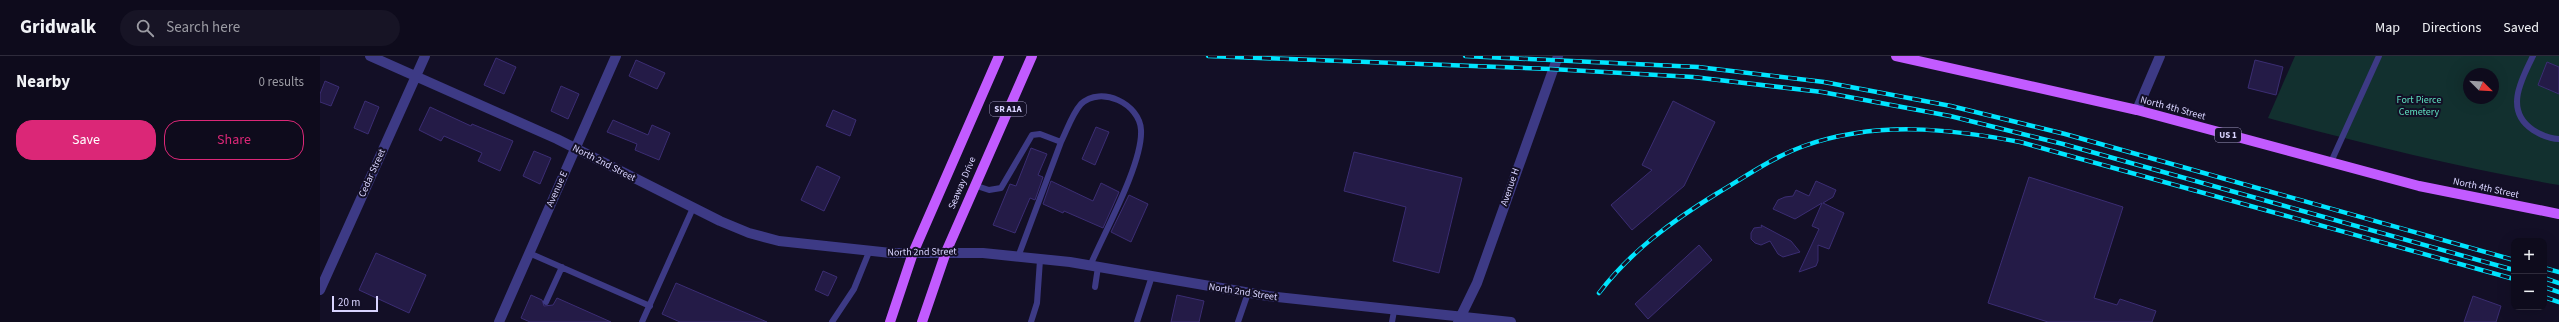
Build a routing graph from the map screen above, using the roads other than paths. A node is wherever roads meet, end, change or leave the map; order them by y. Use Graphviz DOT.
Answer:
graph roads {
  1 [pos="370,56"];
  2 [pos="425,56"];
  3 [pos="616,56"];
  4 [pos="999,56"];
  5 [pos="1032,56"];
  6 [pos="1558,56"];
  7 [pos="1896,56"];
  8 [pos="2160,56"];
  9 [pos="2379,56"];
  10 [pos="2533,56"];
  11 [pos="1907,57"];
  12 [pos="416,77"];
  13 [pos="2137,110"];
  14 [pos="2559,139"];
  15 [pos="1061,142"];
  16 [pos="575,148"];
  17 [pos="2331,162"];
  18 [pos="974,185"];
  19 [pos="693,208"];
  20 [pos="2559,214"];
  21 [pos="869,252"];
  22 [pos="946,252"];
  23 [pos="529,253"];
  24 [pos="912,253"];
  25 [pos="1018,257"];
  26 [pos="1040,260"];
  27 [pos="1094,266"];
  28 [pos="562,267"];
  29 [pos="1152,276"];
  30 [pos="1095,287"];
  31 [pos="320,290"];
  32 [pos="1248,293"];
  33 [pos="546,302"];
  34 [pos="650,306"];
  35 [pos="1394,310"];
  36 [pos="1459,319"];
  37 [pos="499,322"];
  38 [pos="642,322"];
  39 [pos="832,322"];
  40 [pos="890,322"];
  41 [pos="922,322"];
  42 [pos="1031,322"];
  43 [pos="1137,322"];
  44 [pos="1238,322"];
  45 [pos="1392,322"];
  46 [pos="1511,322"];
  1 -- 12 [label="street, North 2nd Street"];
  2 -- 12 [label="street, Cedar Street"];
  3 -- 16 [label="street, Avenue E"];
  4 -- 24 [label="main road, Seaway Drive / SR A1A"];
  5 -- 18 [label="main road, Seaway Drive / SR A1A"];
  6 -- 36 [label="street, Avenue H"];
  7 -- 11 [label="main road, North 4th Street / US 1"];
  8 -- 13 [label="street"];
  9 -- 17 [label="lane"];
  10 -- 14 [label="lane"];
  11 -- 13 [label="main road, North 4th Street / US 1"];
  12 -- 16 [label="street, North 2nd Street"];
  12 -- 31 [label="street, Cedar Street"];
  13 -- 17 [label="main road, North 4th Street / US 1"];
  15 -- 18 [label="lane"];
  15 -- 25 [label="lane"];
  15 -- 27 [label="lane"];
  16 -- 19 [label="street, North 2nd Street"];
  16 -- 23 [label="street, Avenue E"];
  17 -- 20 [label="main road, North 4th Street / US 1"];
  18 -- 22 [label="main road, Seaway Drive / SR A1A"];
  19 -- 21 [label="street, North 2nd Street"];
  19 -- 34 [label="lane"];
  21 -- 24 [label="street, North 2nd Street"];
  21 -- 39 [label="lane"];
  22 -- 24 [label="street, North 2nd Street"];
  22 -- 25 [label="street, North 2nd Street"];
  22 -- 41 [label="main road, Seaway Drive / SR A1A"];
  23 -- 28 [label="lane"];
  23 -- 37 [label="street, Avenue E"];
  24 -- 40 [label="main road, Seaway Drive / SR A1A"];
  25 -- 26 [label="street, North 2nd Street"];
  26 -- 27 [label="street, North 2nd Street"];
  26 -- 42 [label="lane"];
  27 -- 29 [label="street, North 2nd Street"];
  27 -- 30 [label="lane"];
  28 -- 33 [label="lane"];
  28 -- 34 [label="lane"];
  29 -- 32 [label="street, North 2nd Street"];
  29 -- 43 [label="lane"];
  32 -- 35 [label="street, North 2nd Street"];
  32 -- 44 [label="lane"];
  34 -- 38 [label="lane"];
  35 -- 36 [label="street, North 2nd Street"];
  35 -- 45 [label="lane"];
  36 -- 46 [label="street, North 2nd Street"];
}
